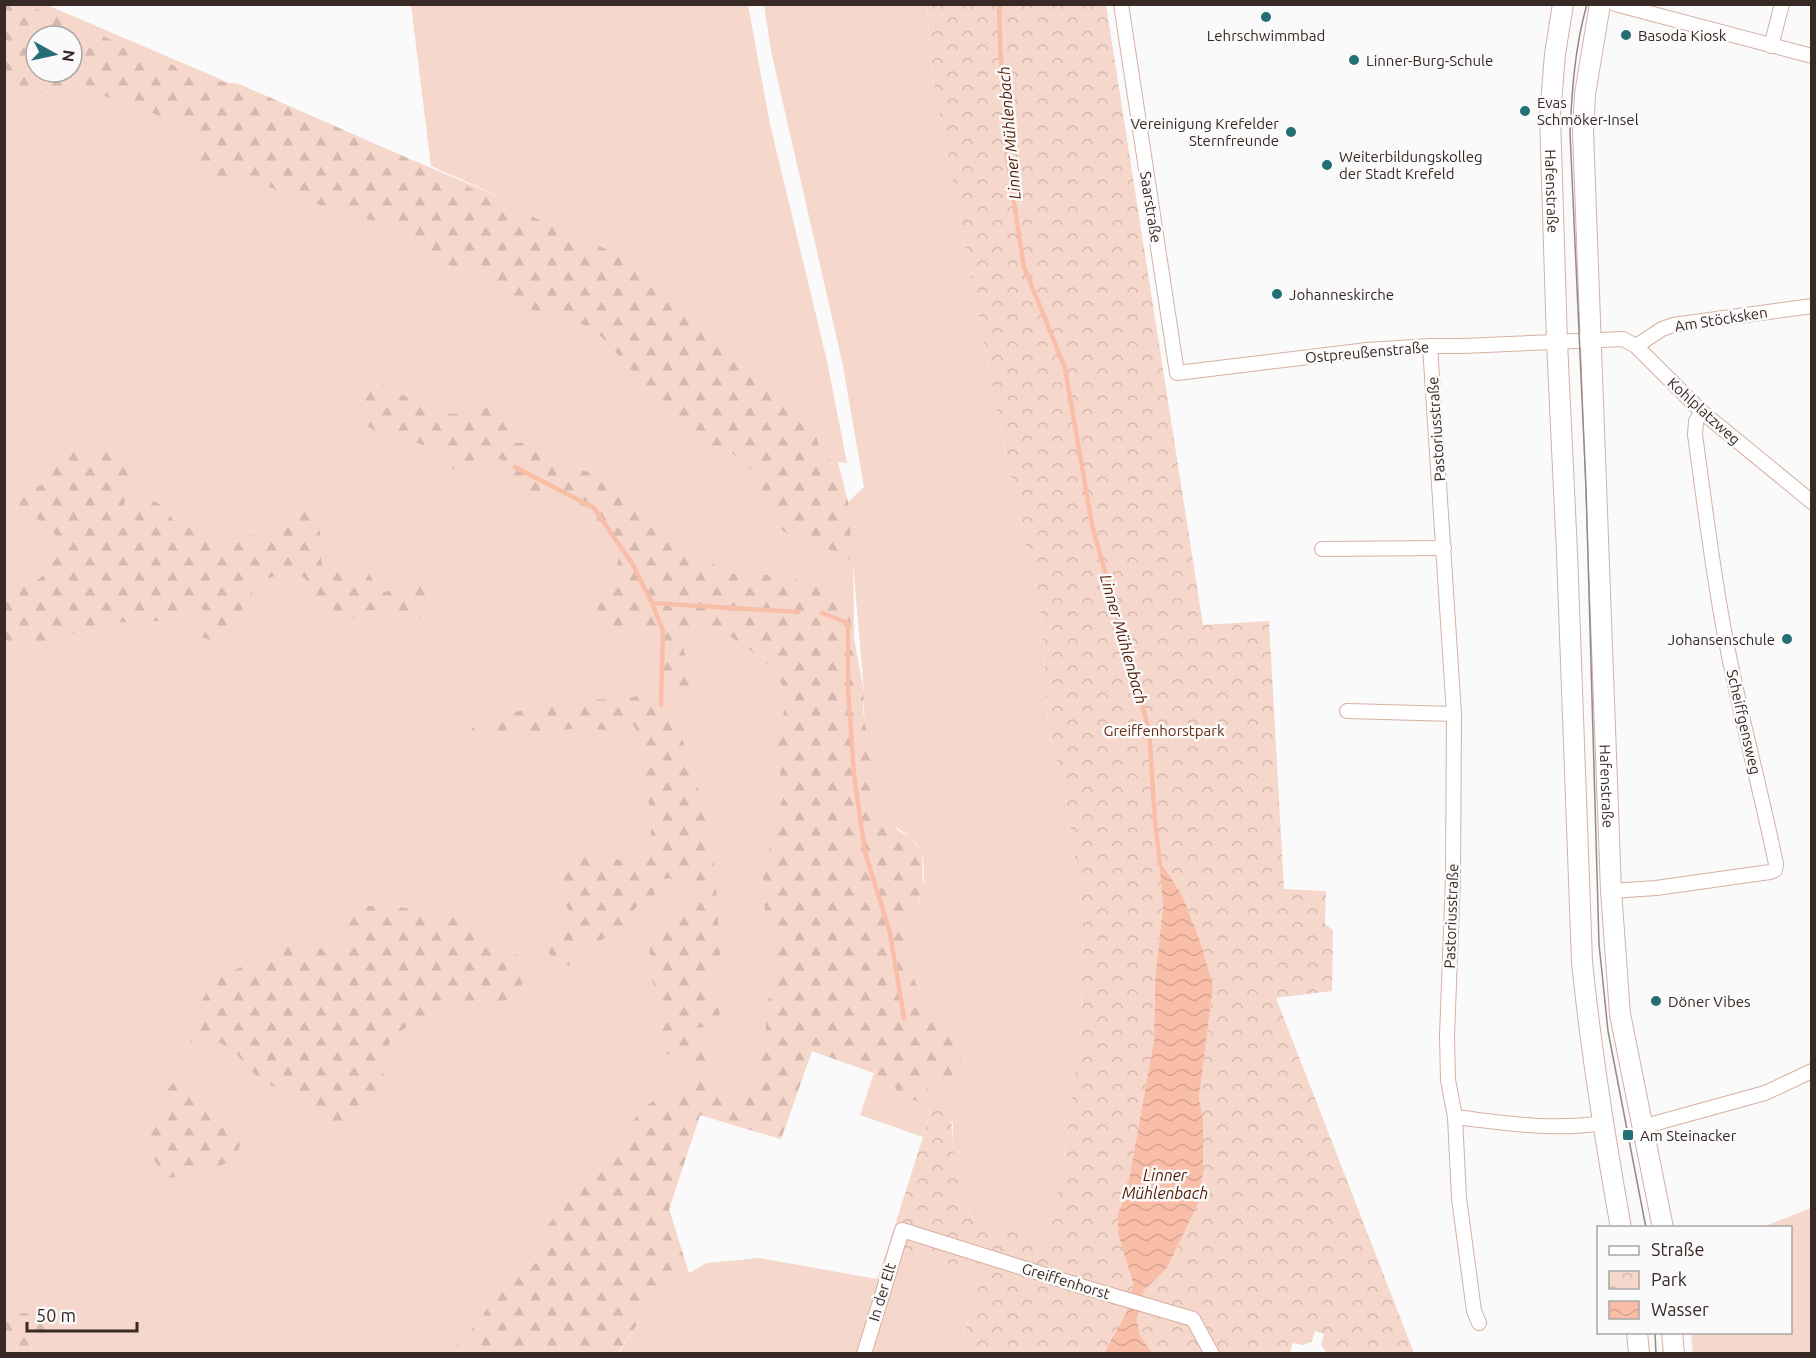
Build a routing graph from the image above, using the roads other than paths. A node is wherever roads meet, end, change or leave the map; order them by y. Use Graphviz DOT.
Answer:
graph roads {
  1 [pos="1121,4"];
  2 [pos="1563,4"];
  3 [pos="1600,4"];
  4 [pos="1615,4"];
  5 [pos="1782,4"];
  6 [pos="1771,46"];
  7 [pos="1812,56"];
  8 [pos="1812,306"];
  9 [pos="1590,341"];
  10 [pos="1557,342"];
  11 [pos="1430,346"];
  12 [pos="1636,346"];
  13 [pos="1177,374"];
  14 [pos="1702,412"];
  15 [pos="1812,502"];
  16 [pos="1444,548"];
  17 [pos="1322,549"];
  18 [pos="1347,711"];
  19 [pos="1454,714"];
  20 [pos="1611,891"];
  21 [pos="1812,1071"];
  22 [pos="1455,1117"];
  23 [pos="1603,1123"];
  24 [pos="1642,1127"];
  25 [pos="1621,1226"];
  26 [pos="1663,1226"];
  27 [pos="902,1230"];
  28 [pos="1479,1323"];
  29 [pos="1629,1334"];
  30 [pos="1637,1334"];
  31 [pos="1672,1334"];
  32 [pos="864,1353"];
  33 [pos="1212,1353"];
  34 [pos="1627,1353"];
  35 [pos="1639,1353"];
  36 [pos="1674,1353"];
  1 -- 13 [label="street, Saarstraße"];
  2 -- 10 [label="main road, Hafenstraße"];
  3 -- 9 [label="main road, Hafenstraße"];
  4 -- 6 [label="street"];
  5 -- 6 [label="street"];
  6 -- 7 [label="street"];
  8 -- 12 [label="street, Am Stöcksken"];
  9 -- 10 [label="street"];
  9 -- 12 [label="street"];
  9 -- 20 [label="main road, Hafenstraße"];
  10 -- 11 [label="street, Ostpreußenstraße"];
  10 -- 23 [label="main road, Hafenstraße"];
  11 -- 13 [label="street, Ostpreußenstraße"];
  11 -- 16 [label="street, Pastoriusstraße"];
  12 -- 14 [label="street, Kohlplatzweg"];
  14 -- 15 [label="street, Kohlplatzweg"];
  14 -- 20 [label="street, Scheiffgensweg"];
  16 -- 17 [label="street"];
  16 -- 19 [label="street, Pastoriusstraße"];
  18 -- 19 [label="street"];
  19 -- 22 [label="street, Pastoriusstraße"];
  20 -- 24 [label="main road, Hafenstraße"];
  21 -- 24 [label="street"];
  22 -- 23 [label="street"];
  22 -- 28 [label="street, Pastoriusstraße"];
  23 -- 25 [label="main road, Hafenstraße"];
  24 -- 26 [label="main road, Hafenstraße"];
  27 -- 32 [label="street, In der Elt"];
  27 -- 33 [label="street, Greiffenhorst"];
  29 -- 34 [label="main road"];
  30 -- 35 [label="main road"];
  31 -- 36 [label="main road"];
}
